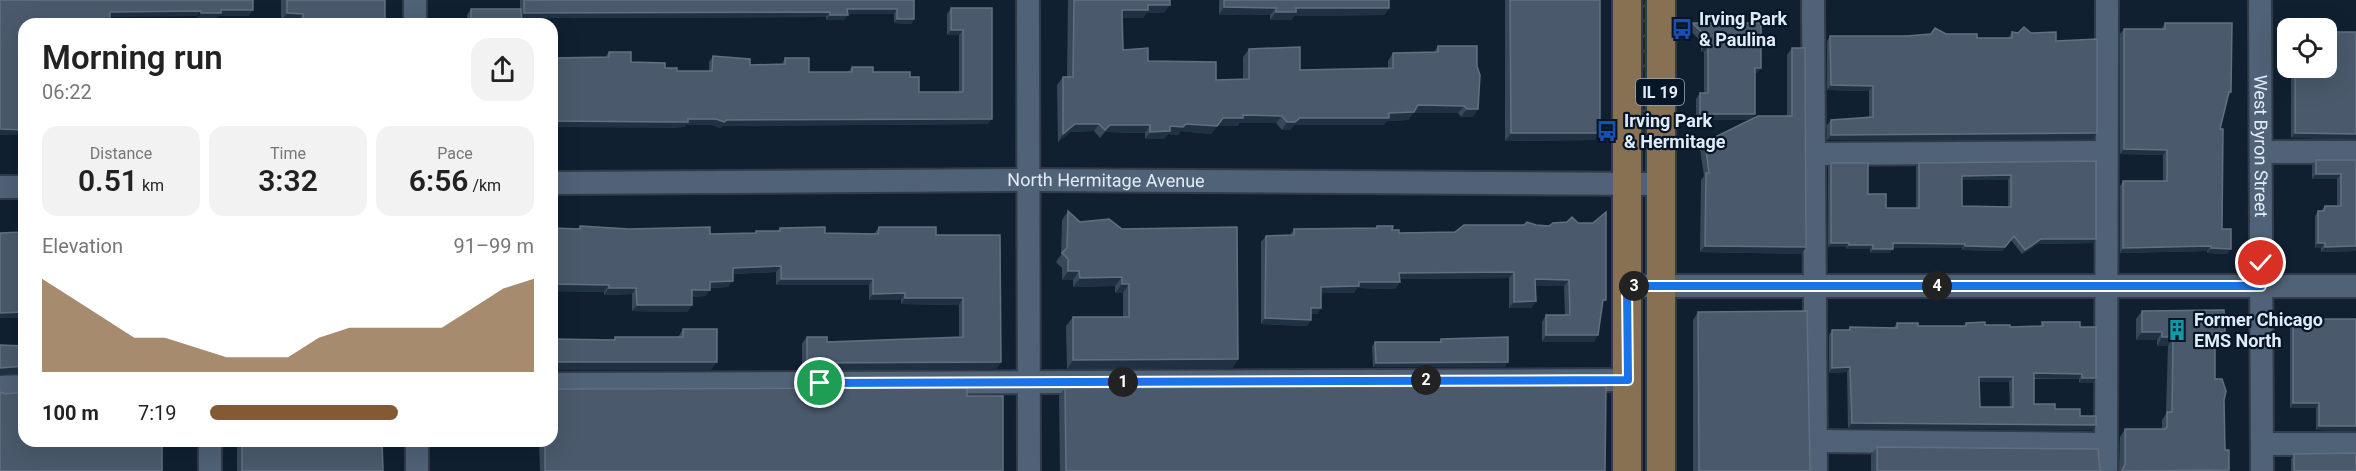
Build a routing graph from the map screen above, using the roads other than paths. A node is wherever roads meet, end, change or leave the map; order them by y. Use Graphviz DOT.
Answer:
graph roads {
  1 [pos="415,0"];
  2 [pos="1028,0"];
  3 [pos="1627,0"];
  4 [pos="1660,0"];
  5 [pos="1813,0"];
  6 [pos="2107,0"];
  7 [pos="2260,0"];
  8 [pos="415,18"];
  9 [pos="2106,152"];
  10 [pos="2261,152"];
  11 [pos="2356,152"];
  12 [pos="1814,154"];
  13 [pos="1028,180"];
  14 [pos="558,183"];
  15 [pos="1627,184"];
  16 [pos="1660,184"];
  17 [pos="0,187"];
  18 [pos="18,187"];
  19 [pos="1627,286"];
  20 [pos="1815,286"];
  21 [pos="2106,286"];
  22 [pos="2261,286"];
  23 [pos="2356,286"];
  24 [pos="1660,287"];
  25 [pos="1628,380"];
  26 [pos="1029,382"];
  27 [pos="558,384"];
  28 [pos="18,386"];
  29 [pos="0,387"];
  30 [pos="1816,441"];
  31 [pos="2106,444"];
  32 [pos="2262,444"];
  33 [pos="2356,444"];
  34 [pos="210,447"];
  35 [pos="417,447"];
  36 [pos="210,471"];
  37 [pos="417,471"];
  38 [pos="1029,471"];
  39 [pos="1627,471"];
  40 [pos="1662,471"];
  41 [pos="1816,471"];
  42 [pos="2106,471"];
  43 [pos="2262,471"];
  1 -- 8 [label="street"];
  2 -- 13 [label="street"];
  3 -- 15 [label="main road, IL 19"];
  4 -- 16 [label="main road, IL 19"];
  5 -- 12 [label="street"];
  6 -- 9 [label="street"];
  7 -- 10 [label="street, West Byron Street"];
  9 -- 12 [label="street"];
  9 -- 21 [label="street"];
  10 -- 11 [label="street"];
  10 -- 22 [label="street, West Byron Street"];
  12 -- 20 [label="street"];
  13 -- 14 [label="street, North Hermitage Avenue"];
  13 -- 15 [label="street, North Hermitage Avenue"];
  13 -- 26 [label="street"];
  15 -- 16 [label="street, North Hermitage Avenue"];
  15 -- 19 [label="main road, IL 19"];
  16 -- 24 [label="main road, IL 19"];
  17 -- 18 [label="street"];
  19 -- 24 [label="street"];
  19 -- 25 [label="main road, IL 19"];
  20 -- 21 [label="street"];
  20 -- 24 [label="street"];
  20 -- 30 [label="street"];
  21 -- 22 [label="street"];
  21 -- 31 [label="street"];
  22 -- 23 [label="street"];
  22 -- 32 [label="street, West Byron Street"];
  24 -- 40 [label="main road, IL 19"];
  25 -- 26 [label="street"];
  25 -- 39 [label="main road, IL 19"];
  26 -- 27 [label="street"];
  26 -- 38 [label="street"];
  28 -- 29 [label="street"];
  30 -- 31 [label="street"];
  30 -- 41 [label="street"];
  31 -- 42 [label="street"];
  32 -- 33 [label="street"];
  32 -- 43 [label="street, West Byron Street"];
  34 -- 36 [label="street"];
  35 -- 37 [label="street"];
}
